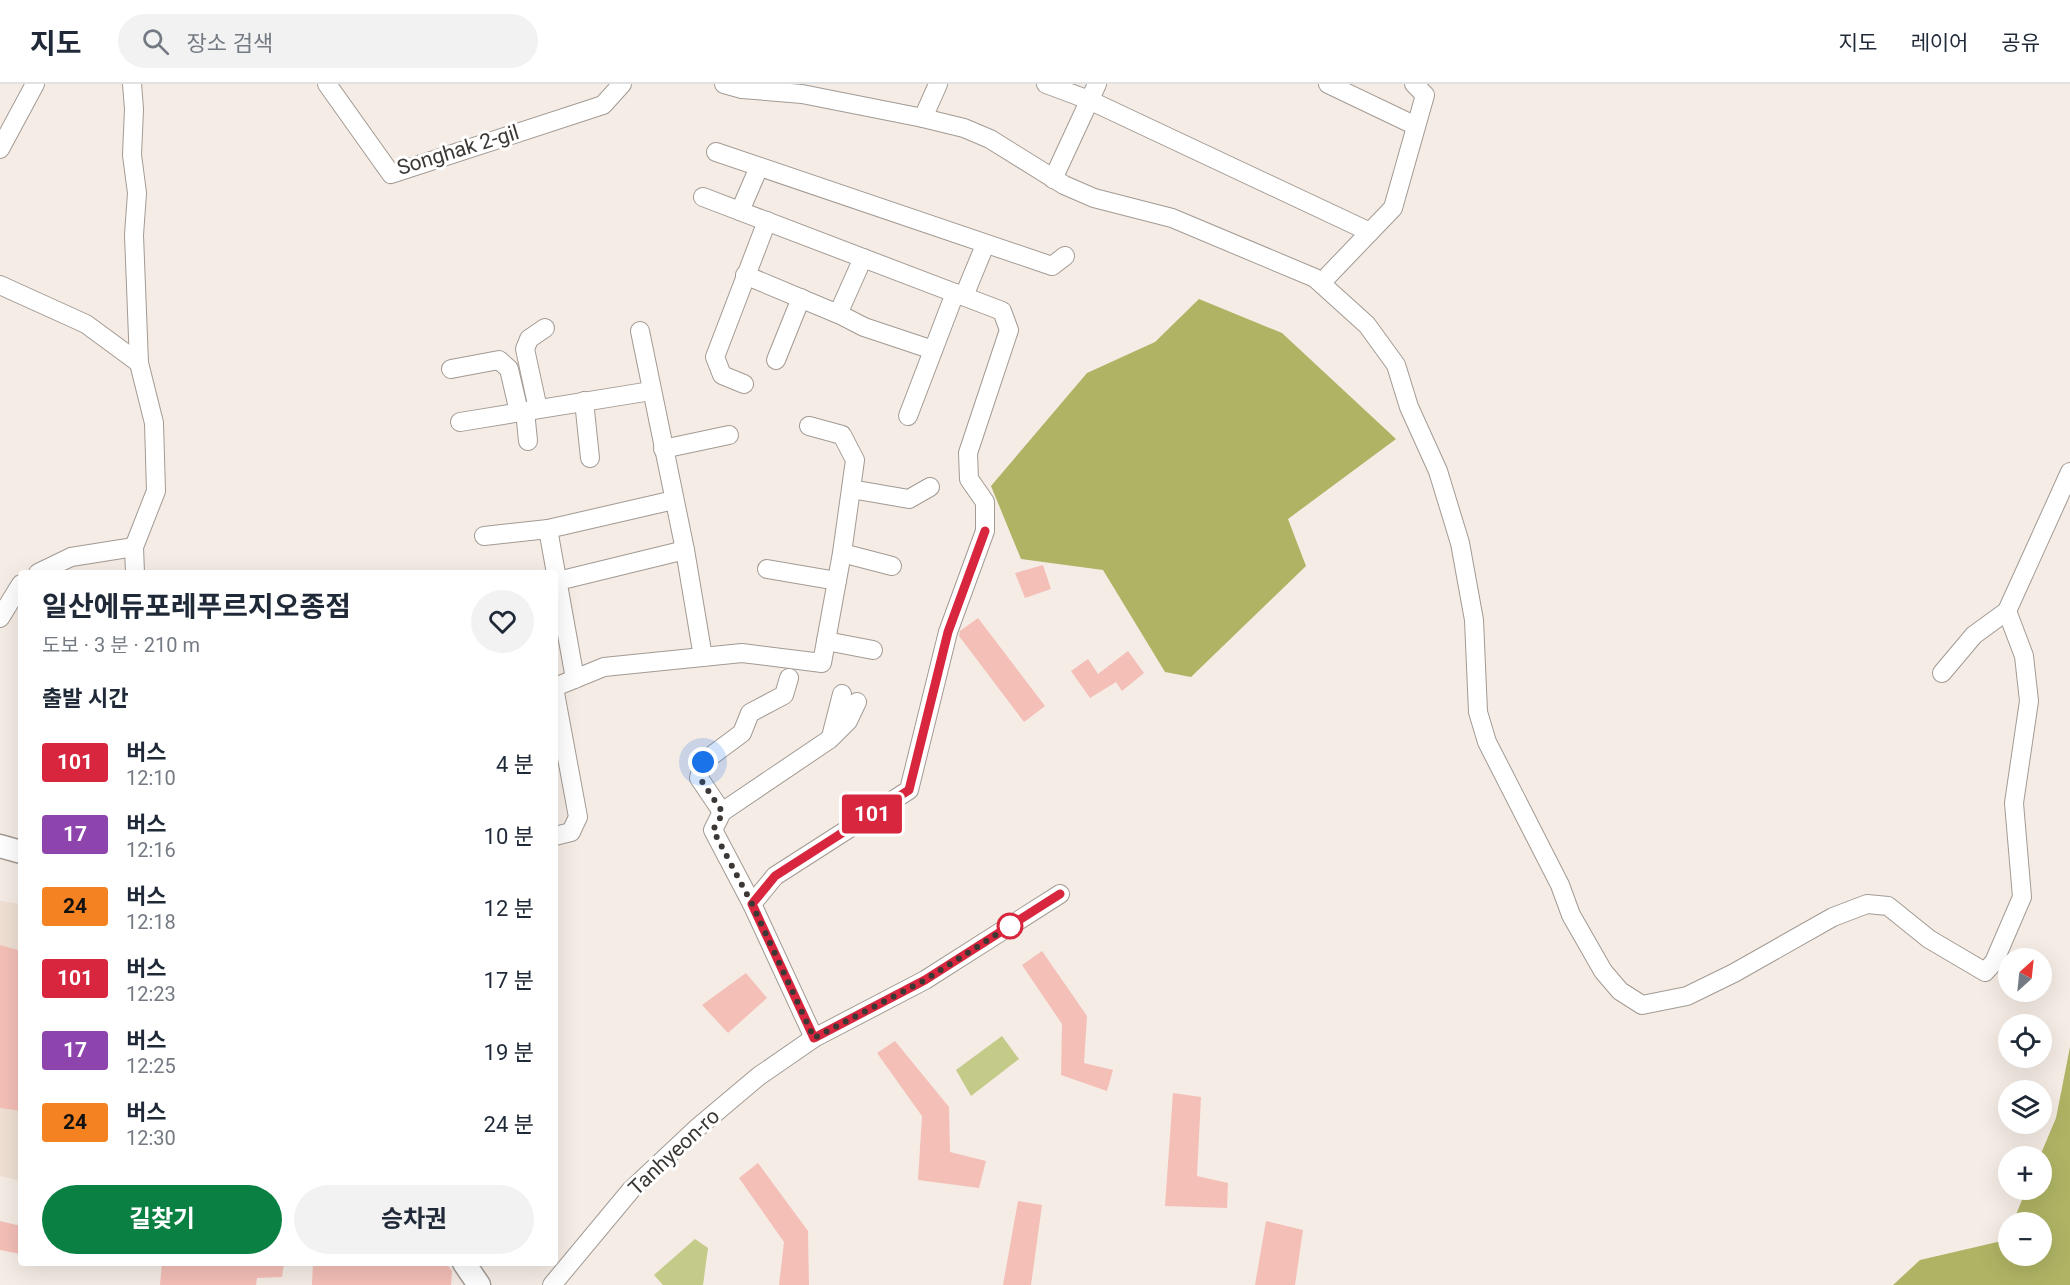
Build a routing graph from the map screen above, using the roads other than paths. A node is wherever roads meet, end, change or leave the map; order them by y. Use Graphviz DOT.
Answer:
graph roads {
  1 [pos="35,84"];
  2 [pos="132,84"];
  3 [pos="327,84"];
  4 [pos="622,84"];
  5 [pos="724,84"];
  6 [pos="938,84"];
  7 [pos="1046,84"];
  8 [pos="1328,84"];
  9 [pos="1414,84"];
  10 [pos="1093,92"];
  11 [pos="923,118"];
  12 [pos="1416,126"];
  13 [pos="0,149"];
  14 [pos="716,152"];
  15 [pos="759,167"];
  16 [pos="1053,179"];
  17 [pos="703,197"];
  18 [pos="740,211"];
  19 [pos="766,221"];
  20 [pos="1370,232"];
  21 [pos="986,245"];
  22 [pos="1065,256"];
  23 [pos="863,258"];
  24 [pos="745,275"];
  25 [pos="1321,283"];
  26 [pos="0,285"];
  27 [pos="959,294"];
  28 [pos="801,298"];
  29 [pos="835,312"];
  30 [pos="545,328"];
  31 [pos="640,331"];
  32 [pos="933,350"];
  33 [pos="776,360"];
  34 [pos="140,363"];
  35 [pos="451,369"];
  36 [pos="744,384"];
  37 [pos="651,391"];
  38 [pos="584,401"];
  39 [pos="527,411"];
  40 [pos="908,416"];
  41 [pos="460,422"];
  42 [pos="808,426"];
  43 [pos="729,435"];
  44 [pos="528,441"];
  45 [pos="663,449"];
  46 [pos="590,458"];
  47 [pos="2070,472"];
  48 [pos="930,487"];
  49 [pos="851,489"];
  50 [pos="674,500"];
  51 [pos="548,529"];
  52 [pos="484,536"];
  53 [pos="134,547"];
  54 [pos="685,550"];
  55 [pos="842,553"];
  56 [pos="892,566"];
  57 [pos="767,569"];
  58 [pos="44,570"];
  59 [pos="135,570"];
  60 [pos="556,570"];
  61 [pos="558,581"];
  62 [pos="837,581"];
  63 [pos="18,589"];
  64 [pos="2007,611"];
  65 [pos="0,618"];
  66 [pos="826,642"];
  67 [pos="873,650"];
  68 [pos="703,657"];
  69 [pos="1942,673"];
  70 [pos="789,678"];
  71 [pos="575,679"];
  72 [pos="558,686"];
  73 [pos="850,698"];
  74 [pos="558,709"];
  75 [pos="723,813"];
  76 [pos="558,835"];
  77 [pos="1060,894"];
  78 [pos="752,904"];
  79 [pos="814,1038"];
  80 [pos="466,1266"];
  81 [pos="479,1285"];
  82 [pos="552,1285"];
  1 -- 13 [label="street"];
  2 -- 34 [label="street"];
  3 -- 4 [label="street, Songhak 2-gil"];
  5 -- 11 [label="street"];
  6 -- 11 [label="street"];
  7 -- 10 [label="street"];
  8 -- 12 [label="street"];
  9 -- 12 [label="street"];
  10 -- 16 [label="street"];
  10 -- 20 [label="street"];
  11 -- 16 [label="street"];
  12 -- 20 [label="street"];
  14 -- 15 [label="street"];
  15 -- 18 [label="street"];
  15 -- 21 [label="street"];
  16 -- 25 [label="street"];
  17 -- 18 [label="street"];
  18 -- 19 [label="street"];
  19 -- 23 [label="street"];
  19 -- 24 [label="street"];
  20 -- 25 [label="street"];
  21 -- 22 [label="street"];
  21 -- 27 [label="street"];
  23 -- 27 [label="street"];
  23 -- 29 [label="street"];
  24 -- 28 [label="street"];
  24 -- 36 [label="street"];
  25 -- 64 [label="street"];
  26 -- 34 [label="street"];
  27 -- 32 [label="street"];
  27 -- 78 [label="street"];
  28 -- 29 [label="street"];
  28 -- 33 [label="street"];
  29 -- 32 [label="street"];
  30 -- 39 [label="street"];
  31 -- 37 [label="street"];
  32 -- 40 [label="street"];
  34 -- 53 [label="street"];
  35 -- 39 [label="street"];
  37 -- 38 [label="street"];
  37 -- 45 [label="street"];
  38 -- 39 [label="street"];
  38 -- 46 [label="street"];
  39 -- 41 [label="street"];
  39 -- 44 [label="street"];
  42 -- 49 [label="street"];
  43 -- 45 [label="street"];
  45 -- 50 [label="street"];
  47 -- 64 [label="street"];
  48 -- 49 [label="street"];
  49 -- 55 [label="street"];
  50 -- 51 [label="street"];
  50 -- 54 [label="street"];
  51 -- 52 [label="street"];
  51 -- 60 [label="street"];
  53 -- 58 [label="street"];
  53 -- 59 [label="street"];
  54 -- 61 [label="street"];
  54 -- 68 [label="street"];
  55 -- 56 [label="street"];
  55 -- 62 [label="street"];
  57 -- 62 [label="street"];
  61 -- 71 [label="street"];
  62 -- 66 [label="street"];
  63 -- 65 [label="street"];
  64 -- 69 [label="street"];
  66 -- 67 [label="street"];
  66 -- 68 [label="street"];
  68 -- 71 [label="street"];
  70 -- 75 [label="street"];
  71 -- 72 [label="street"];
  73 -- 75 [label="street"];
  74 -- 76 [label="street"];
  75 -- 78 [label="street"];
  77 -- 79 [label="street, Tanhyeon-ro"];
  78 -- 79 [label="street"];
  79 -- 82 [label="street, Tanhyeon-ro"];
  80 -- 81 [label="main road"];
}
